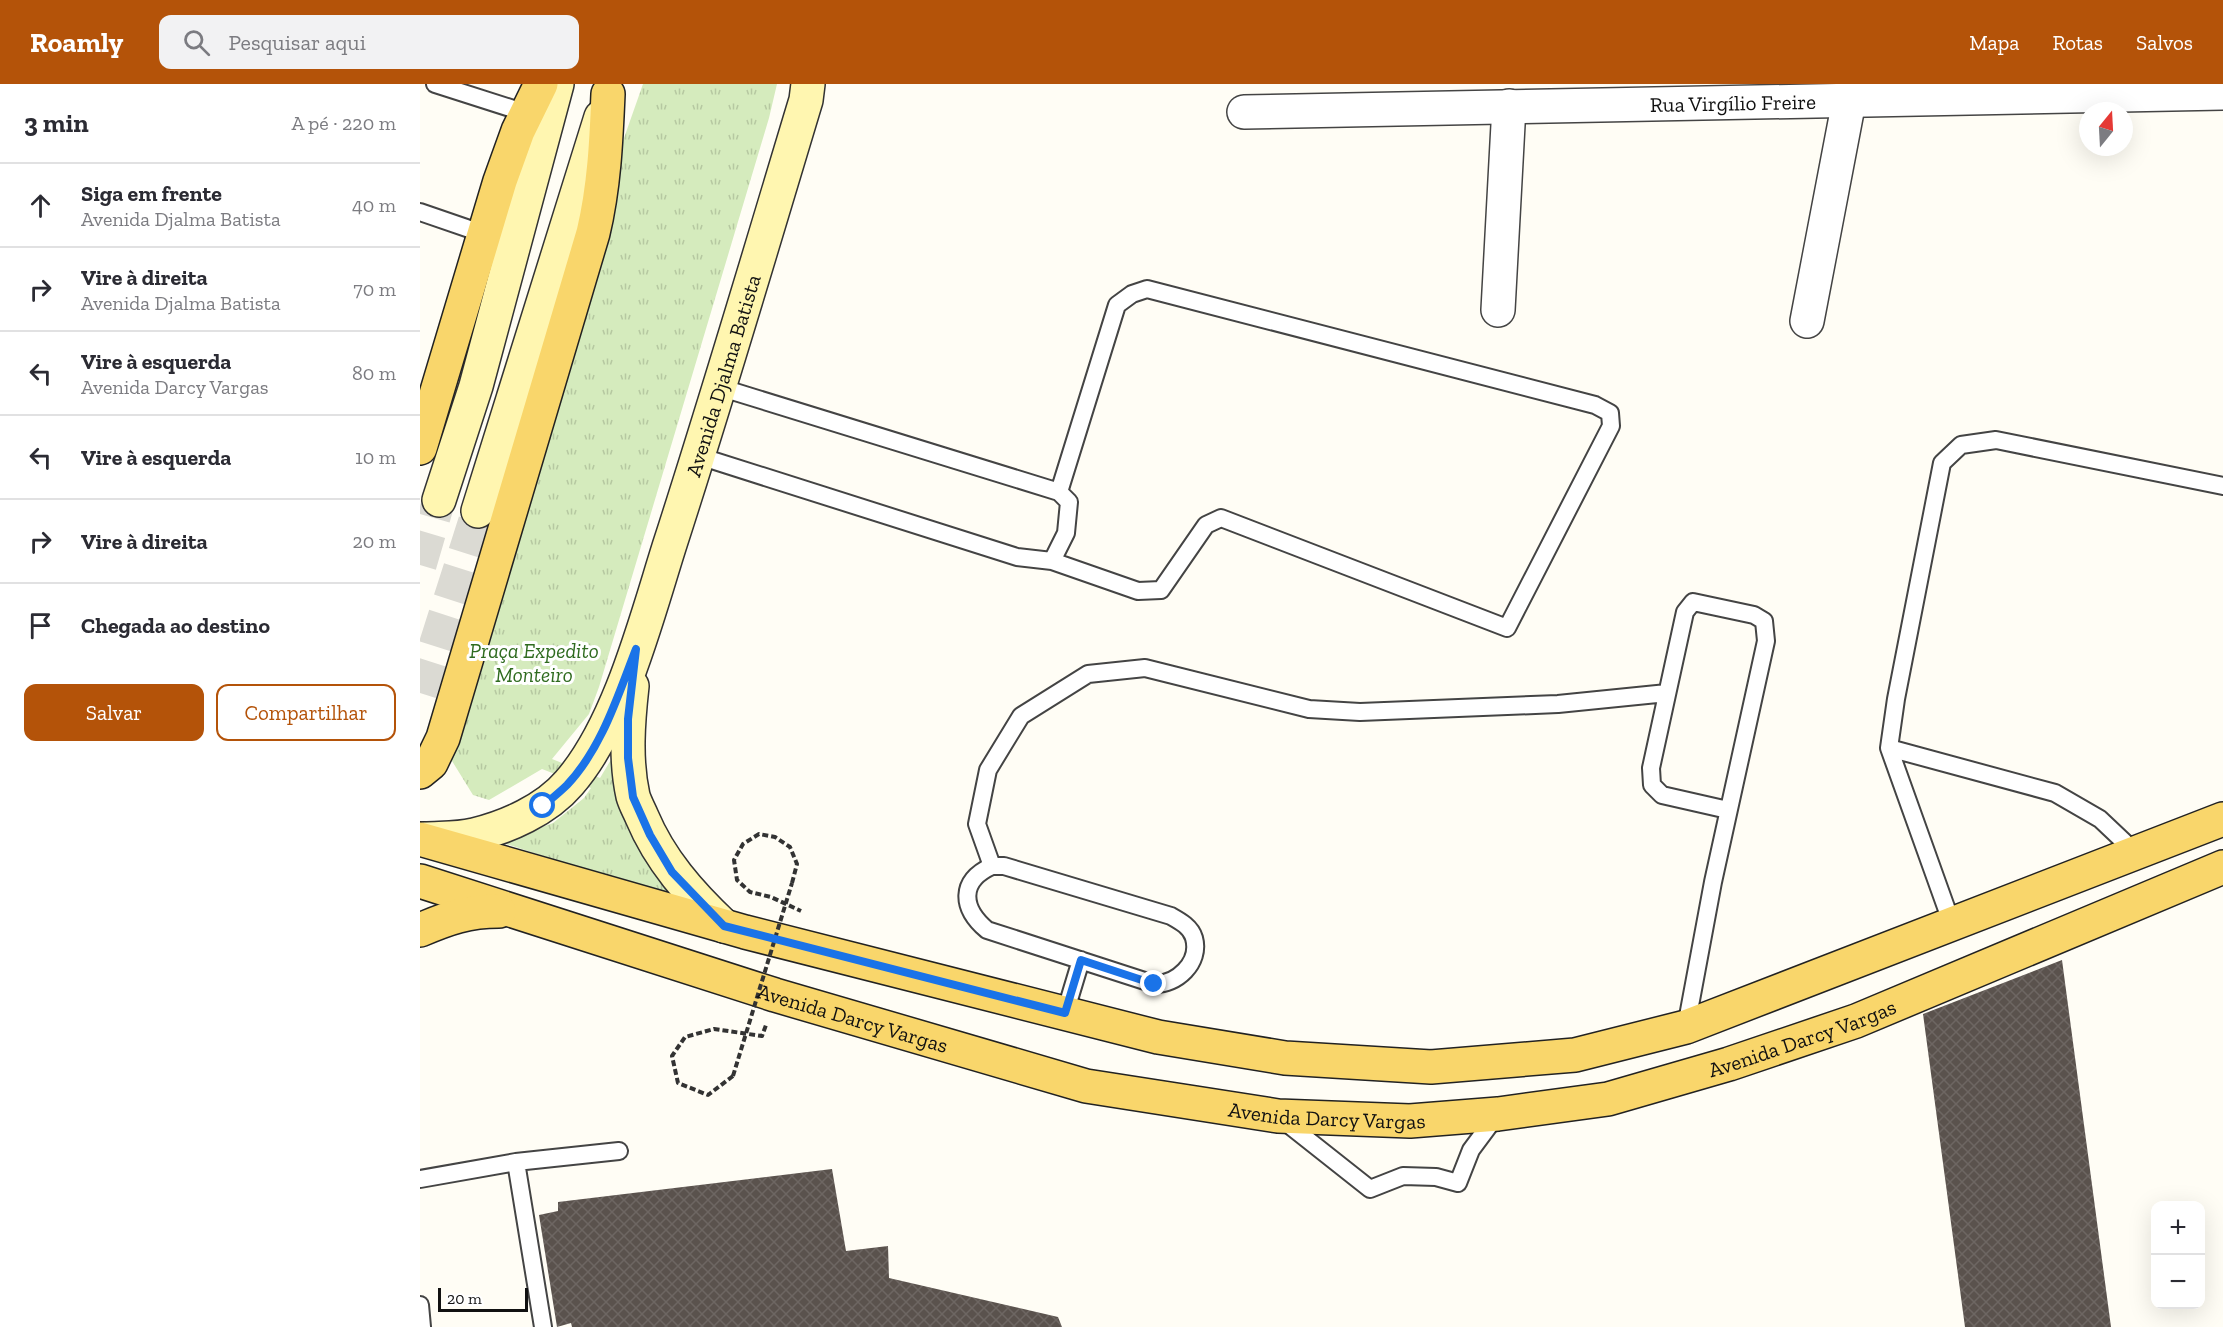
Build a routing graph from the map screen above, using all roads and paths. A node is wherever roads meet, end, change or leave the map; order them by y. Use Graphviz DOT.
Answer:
graph roads {
  1 [pos="435,84"];
  2 [pos="541,84"];
  3 [pos="557,84"];
  4 [pos="609,89"];
  5 [pos="805,89"];
  6 [pos="2223,93"];
  7 [pos="1849,101"];
  8 [pos="1509,106"];
  9 [pos="1244,112"];
  10 [pos="526,113"];
  11 [pos="420,212"];
  12 [pos="484,234"];
  13 [pos="1498,310"];
  14 [pos="1807,321"];
  15 [pos="719,387"];
  16 [pos="420,448"];
  17 [pos="699,456"];
  18 [pos="2223,486"];
  19 [pos="1059,492"];
  20 [pos="440,500"];
  21 [pos="478,511"];
  22 [pos="1052,561"];
  23 [pos="636,649"];
  24 [pos="1667,693"];
  25 [pos="1889,748"];
  26 [pos="420,772"];
  27 [pos="1728,810"];
  28 [pos="2223,819"];
  29 [pos="421,839"];
  30 [pos="2136,853"];
  31 [pos="992,866"];
  32 [pos="2223,867"];
  33 [pos="420,881"];
  34 [pos="513,911"];
  35 [pos="1952,924"];
  36 [pos="724,926"];
  37 [pos="420,930"];
  38 [pos="795,945"];
  39 [pos="1081,960"];
  40 [pos="775,995"];
  41 [pos="1065,1013"];
  42 [pos="1686,1028"];
  43 [pos="1498,1114"];
  44 [pos="1278,1116"];
  45 [pos="619,1151"];
  46 [pos="516,1162"];
  47 [pos="420,1179"];
  48 [pos="420,1305"];
  49 [pos="422,1327"];
  50 [pos="543,1327"];
  1 -- 10 [label="lane"];
  2 -- 10 [label="main road"];
  3 -- 20 [label="main road"];
  4 -- 21 [label="main road"];
  4 -- 26 [label="main road"];
  5 -- 15 [label="main road, Avenida Djalma Batista"];
  6 -- 7 [label="street, Rua Virgílio Freire"];
  7 -- 8 [label="street, Rua Virgílio Freire"];
  7 -- 14 [label="street"];
  8 -- 9 [label="street, Rua Virgílio Freire"];
  8 -- 13 [label="street"];
  10 -- 12 [label="main road"];
  11 -- 12 [label="lane"];
  12 -- 16 [label="main road"];
  15 -- 17 [label="main road, Avenida Djalma Batista"];
  15 -- 19 [label="lane"];
  17 -- 22 [label="lane"];
  17 -- 23 [label="main road, Avenida Djalma Batista"];
  18 -- 25 [label="lane"];
  19 -- 22 [label="lane"];
  19 -- 22 [label="lane"];
  23 -- 29 [label="main road, Avenida Djalma Batista"];
  23 -- 36 [label="main road, Avenida Djalma Batista"];
  24 -- 27 [label="lane"];
  24 -- 27 [label="lane"];
  24 -- 31 [label="lane"];
  25 -- 30 [label="lane"];
  25 -- 35 [label="lane"];
  27 -- 42 [label="lane"];
  28 -- 30 [label="main road"];
  29 -- 36 [label="main road"];
  30 -- 35 [label="main road"];
  31 -- 39 [label="lane"];
  31 -- 39 [label="lane"];
  32 -- 43 [label="main road, Avenida Darcy Vargas"];
  33 -- 34 [label="main road, Avenida Darcy Vargas"];
  34 -- 37 [label="main road"];
  34 -- 40 [label="main road, Avenida Darcy Vargas"];
  35 -- 42 [label="main road"];
  36 -- 38 [label="main road"];
  38 -- 40 [label="path, bridge"];
  38 -- 41 [label="main road"];
  39 -- 41 [label="lane"];
  40 -- 44 [label="main road, Avenida Darcy Vargas"];
  41 -- 42 [label="main road"];
  43 -- 44 [label="main road, Avenida Darcy Vargas"];
  43 -- 44 [label="lane"];
  45 -- 46 [label="lane"];
  46 -- 47 [label="lane"];
  46 -- 50 [label="lane"];
  48 -- 49 [label="lane"];
}
